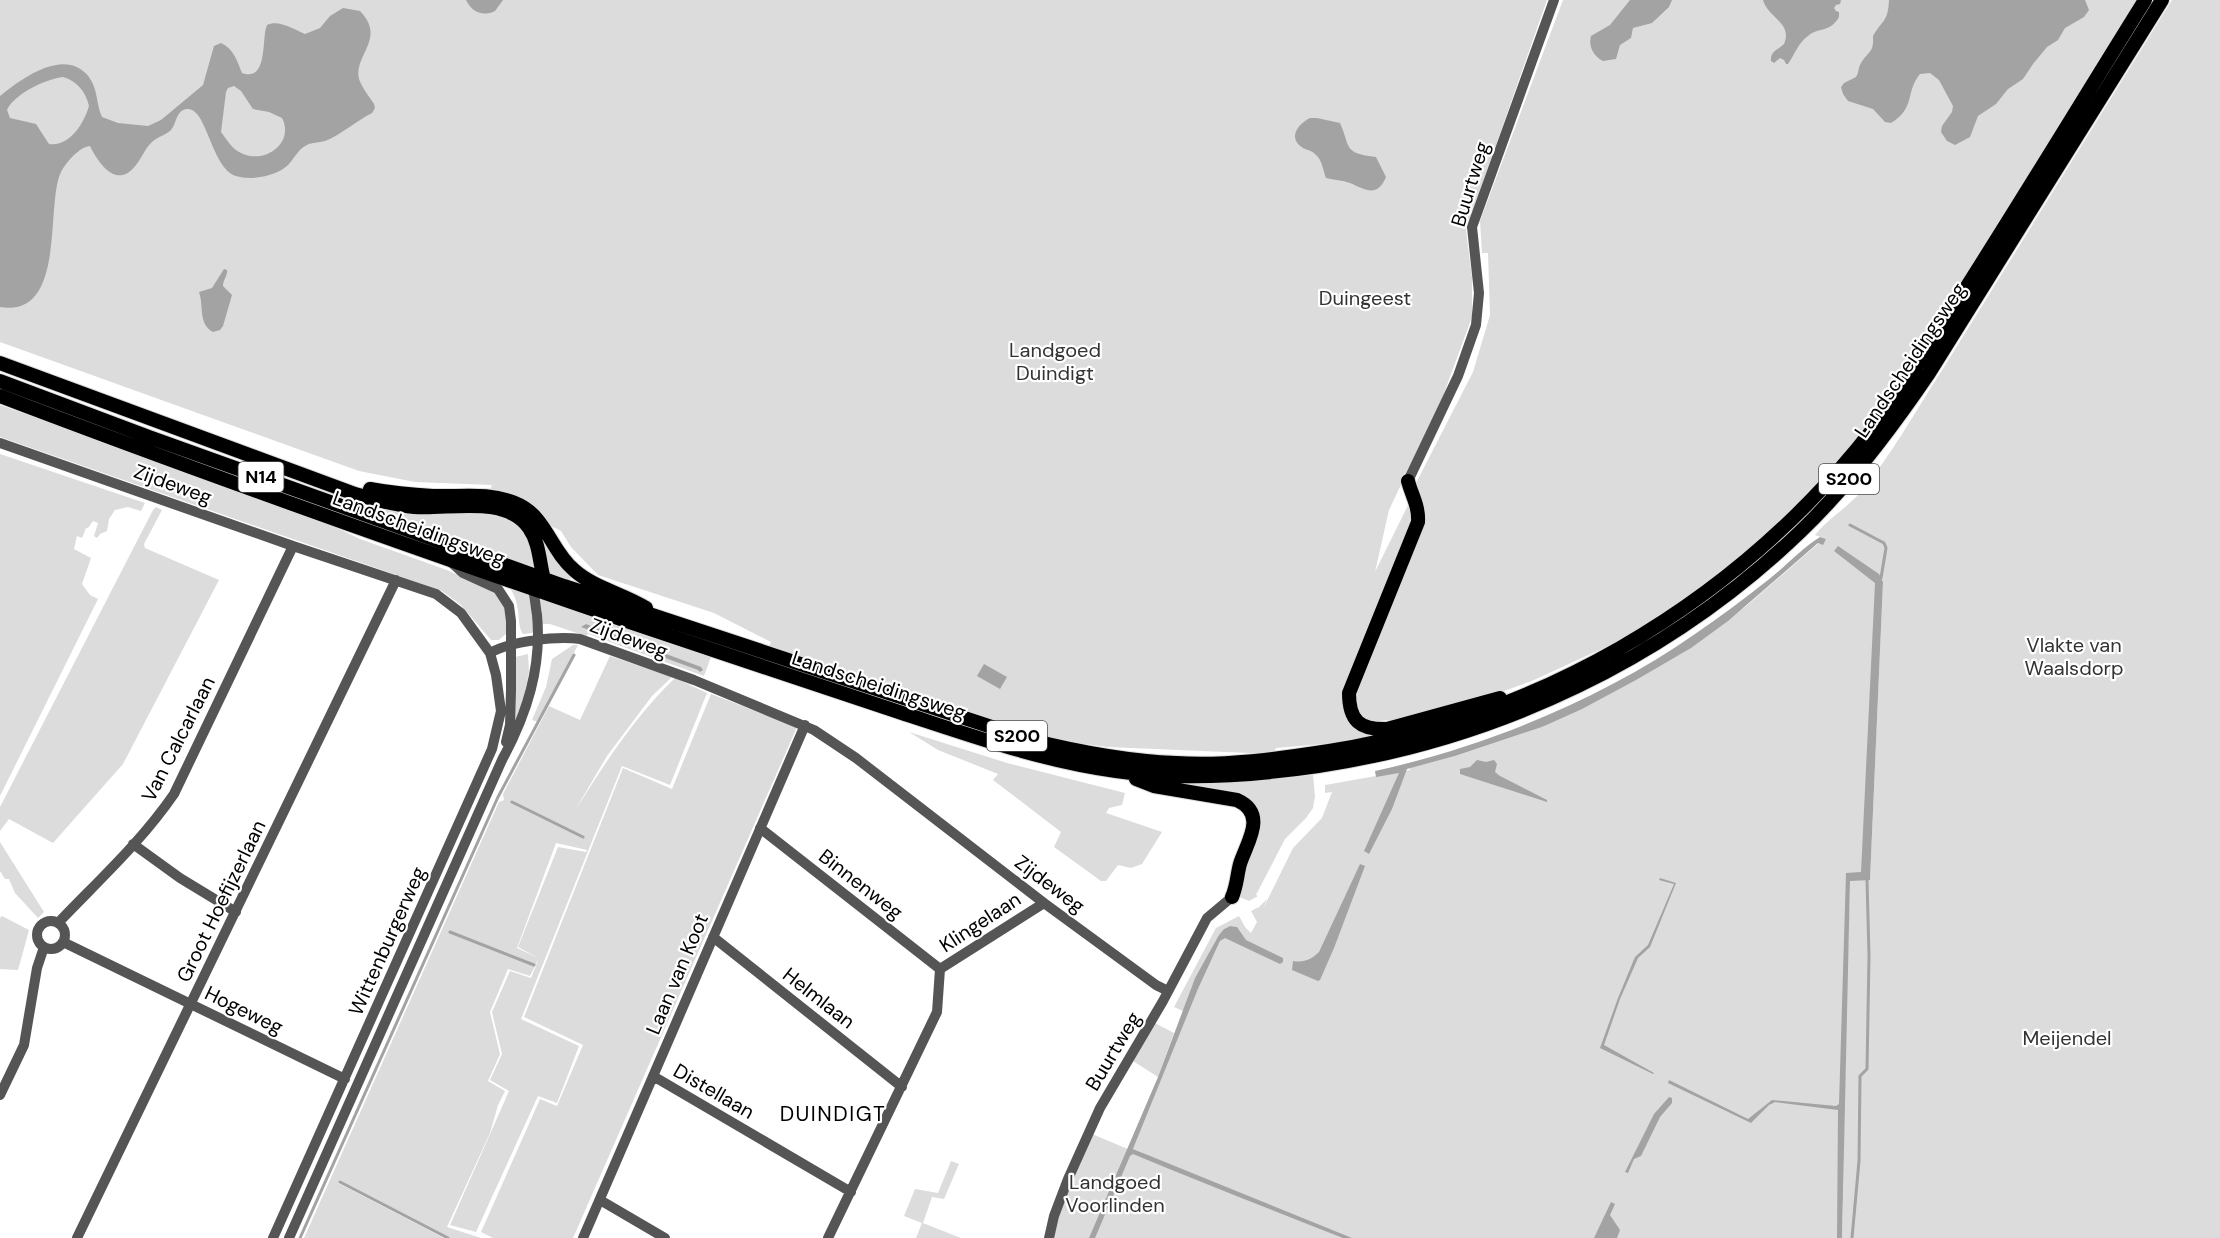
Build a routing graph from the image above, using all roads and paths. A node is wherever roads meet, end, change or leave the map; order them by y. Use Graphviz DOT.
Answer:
graph roads {
  1 [pos="1554,0"];
  2 [pos="2145,0"];
  3 [pos="2162,0"];
  4 [pos="3,364"];
  5 [pos="0,381"];
  6 [pos="0,396"];
  7 [pos="0,443"];
  8 [pos="315,478"];
  9 [pos="1408,481"];
  10 [pos="293,546"];
  11 [pos="449,560"];
  12 [pos="523,571"];
  13 [pos="543,578"];
  14 [pos="396,580"];
  15 [pos="533,588"];
  16 [pos="551,595"];
  17 [pos="667,621"];
  18 [pos="538,641"];
  19 [pos="716,644"];
  20 [pos="511,645"];
  21 [pos="490,653"];
  22 [pos="1526,695"];
  23 [pos="805,725"];
  24 [pos="502,760"];
  25 [pos="1111,771"];
  26 [pos="760,828"];
  27 [pos="133,844"];
  28 [pos="1232,897"];
  29 [pos="1044,903"];
  30 [pos="236,912"];
  31 [pos="58,923"];
  32 [pos="713,937"];
  33 [pos="63,942"];
  34 [pos="44,947"];
  35 [pos="940,969"];
  36 [pos="1168,991"];
  37 [pos="191,1004"];
  38 [pos="653,1076"];
  39 [pos="345,1079"];
  40 [pos="902,1087"];
  41 [pos="0,1095"];
  42 [pos="851,1192"];
  43 [pos="600,1200"];
  44 [pos="77,1238"];
  45 [pos="273,1238"];
  46 [pos="289,1238"];
  47 [pos="583,1238"];
  48 [pos="665,1238"];
  49 [pos="828,1238"];
  50 [pos="1049,1238"];
  1 -- 9 [label="street, Buurtweg"];
  2 -- 22 [label="main road, Landscheidingsweg / S200"];
  3 -- 25 [label="main road, Landscheidingsweg / S200"];
  4 -- 8 [label="main road, N14"];
  5 -- 12 [label="main road, Landscheidingsweg / N14"];
  6 -- 11 [label="main road, Landscheidingsweg / N14"];
  7 -- 10 [label="street, Zijdeweg"];
  8 -- 13 [label="main road, N14"];
  8 -- 17 [label="main road, N14"];
  9 -- 22 [label="main road"];
  10 -- 14 [label="street, Zijdeweg"];
  10 -- 27 [label="street, Van Calcarlaan"];
  11 -- 15 [label="main road, Landscheidingsweg / N14"];
  11 -- 20 [label="street, Wittenburgerweg"];
  12 -- 13 [label="main road, Landscheidingsweg / N14"];
  12 -- 15 [label="street, Wittenburgerweg"];
  13 -- 16 [label="main road, N14"];
  13 -- 17 [label="main road, Landscheidingsweg / N14"];
  14 -- 21 [label="street, Zijdeweg"];
  14 -- 30 [label="street, Groot Hoefijzerlaan"];
  15 -- 16 [label="main road, Landscheidingsweg / N14"];
  15 -- 18 [label="street, Wittenburgerweg"];
  16 -- 19 [label="main road, Landscheidingsweg / N14"];
  17 -- 19 [label="main road, Landscheidingsweg / N14"];
  18 -- 20 [label="street, Zijdeweg"];
  18 -- 23 [label="street, Zijdeweg"];
  18 -- 24 [label="street, Wittenburgerweg"];
  19 -- 22 [label="main road, Landscheidingsweg / S200"];
  19 -- 25 [label="main road, Landscheidingsweg / S200"];
  20 -- 21 [label="street, Zijdeweg"];
  20 -- 24 [label="street, Wittenburgerweg"];
  21 -- 39 [label="street, Wittenburgerweg"];
  23 -- 26 [label="street, Laan van Koot"];
  23 -- 29 [label="street, Zijdeweg"];
  24 -- 46 [label="street, Wittenburgerweg"];
  25 -- 28 [label="main road"];
  26 -- 32 [label="street, Laan van Koot"];
  26 -- 35 [label="street, Binnenweg"];
  27 -- 30 [label="street"];
  27 -- 31 [label="street, Van Calcarlaan"];
  28 -- 36 [label="street, Buurtweg"];
  29 -- 35 [label="street, Klingelaan"];
  29 -- 36 [label="street, Zijdeweg"];
  30 -- 37 [label="street, Groot Hoefijzerlaan"];
  31 -- 33 [label="street"];
  31 -- 34 [label="street"];
  32 -- 38 [label="street, Laan van Koot"];
  32 -- 40 [label="street, Helmlaan"];
  33 -- 34 [label="street"];
  33 -- 37 [label="street, Hogeweg"];
  34 -- 41 [label="street"];
  35 -- 40 [label="street, Klingelaan"];
  36 -- 50 [label="street, Buurtweg"];
  37 -- 39 [label="street, Hogeweg"];
  37 -- 44 [label="street, Groot Hoefijzerlaan"];
  38 -- 42 [label="street, Distellaan"];
  38 -- 43 [label="street, Laan van Koot"];
  39 -- 45 [label="street, Wittenburgerweg"];
  40 -- 42 [label="street, Klingelaan"];
  42 -- 49 [label="street, Klingelaan"];
  43 -- 47 [label="street, Laan van Koot"];
  43 -- 48 [label="street"];
}
